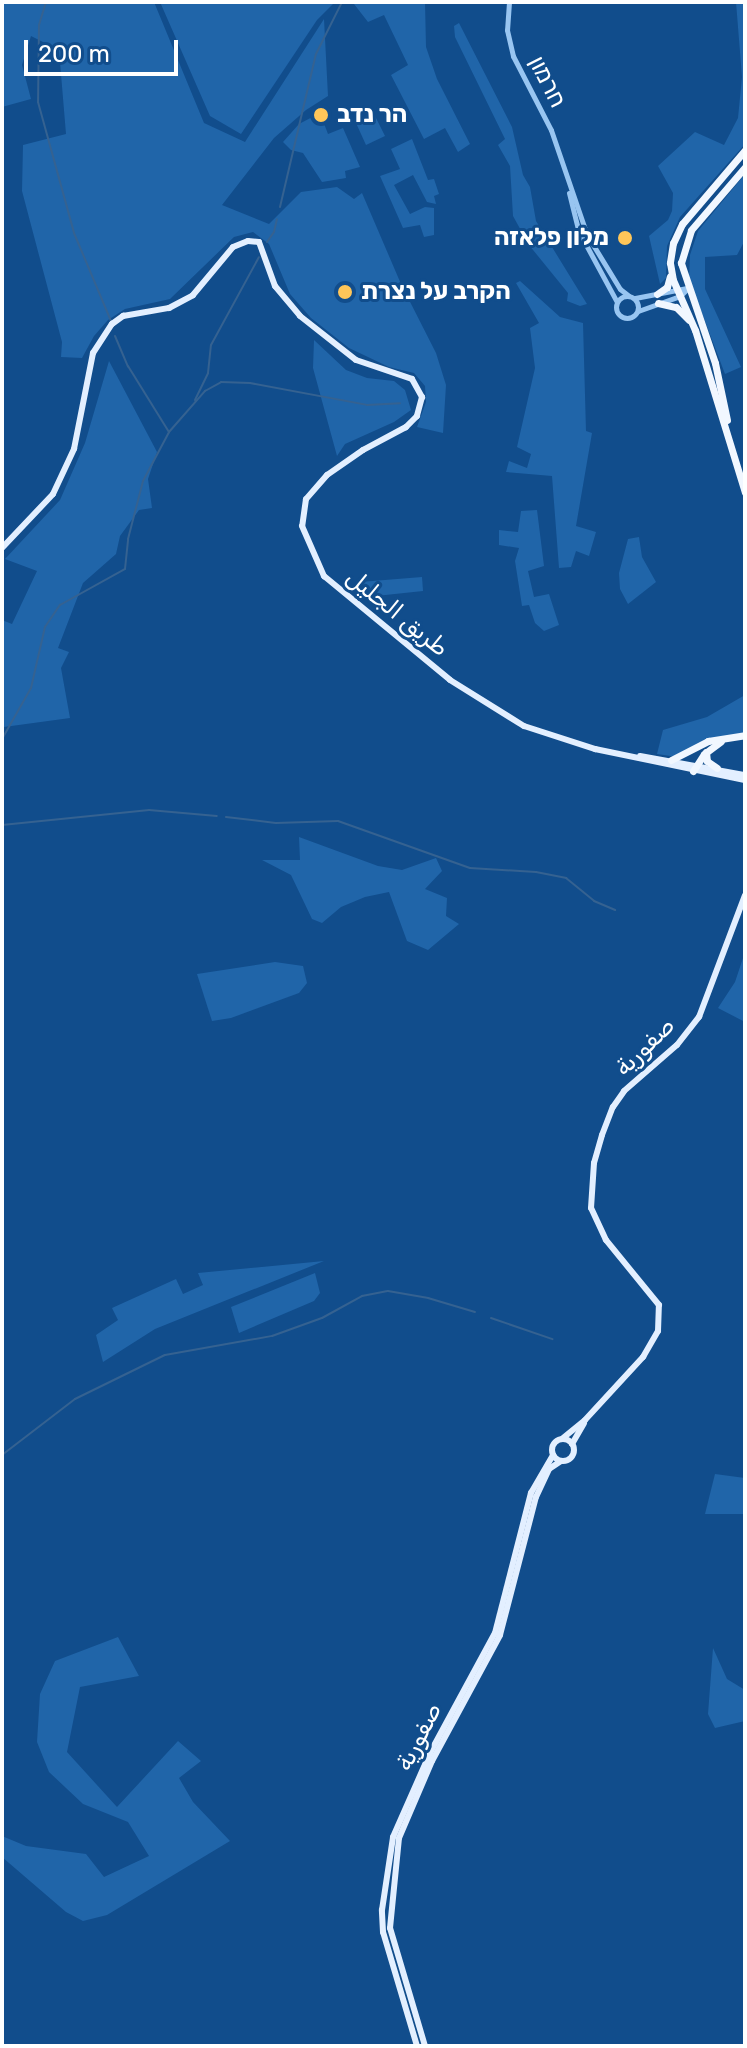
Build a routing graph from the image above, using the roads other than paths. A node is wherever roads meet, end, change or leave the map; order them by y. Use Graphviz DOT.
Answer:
graph roads {
  1 [pos="509,2"];
  2 [pos="745,150"];
  3 [pos="745,167"];
  4 [pos="566,176"];
  5 [pos="670,270"];
  6 [pos="688,288"];
  7 [pos="678,292"];
  8 [pos="631,297"];
  9 [pos="657,298"];
  10 [pos="617,302"];
  11 [pos="637,312"];
  12 [pos="694,326"];
  13 [pos="730,438"];
  14 [pos="745,493"];
  15 [pos="2,548"];
  16 [pos="744,735"];
  17 [pos="708,745"];
  18 [pos="624,755"];
  19 [pos="671,760"];
  20 [pos="694,766"];
  21 [pos="717,768"];
  22 [pos="745,777"];
  23 [pos="745,895"];
  24 [pos="585,1420"];
  25 [pos="563,1438"];
  26 [pos="572,1444"];
  27 [pos="553,1455"];
  28 [pos="561,1461"];
  29 [pos="417,2046"];
  30 [pos="425,2046"];
  1 -- 4 [label="street, חרמון"];
  2 -- 5 [label="highway"];
  3 -- 6 [label="highway"];
  4 -- 8 [label="street, חרמון"];
  4 -- 10 [label="street, חרמון"];
  5 -- 7 [label="highway"];
  5 -- 9 [label="highway"];
  6 -- 7 [label="street"];
  6 -- 13 [label="highway"];
  7 -- 9 [label="street"];
  7 -- 12 [label="highway"];
  8 -- 9 [label="street"];
  8 -- 10 [label="street"];
  8 -- 11 [label="street"];
  9 -- 11 [label="street"];
  9 -- 12 [label="highway"];
  10 -- 11 [label="street"];
  12 -- 13 [label="highway"];
  13 -- 14 [label="highway"];
  15 -- 18 [label="main road, طريق الجليل"];
  16 -- 17 [label="highway"];
  17 -- 19 [label="highway"];
  17 -- 20 [label="highway"];
  17 -- 21 [label="highway"];
  18 -- 19 [label="main road"];
  18 -- 20 [label="main road"];
  19 -- 20 [label="main road"];
  20 -- 21 [label="main road"];
  20 -- 22 [label="main road"];
  21 -- 22 [label="main road"];
  23 -- 24 [label="main road, صفورية"];
  24 -- 25 [label="main road, صفورية"];
  24 -- 26 [label="main road, صفورية"];
  25 -- 26 [label="main road"];
  25 -- 27 [label="main road"];
  26 -- 28 [label="main road"];
  27 -- 28 [label="main road"];
  27 -- 29 [label="main road, صفورية"];
  28 -- 30 [label="main road, صفورية"];
}
